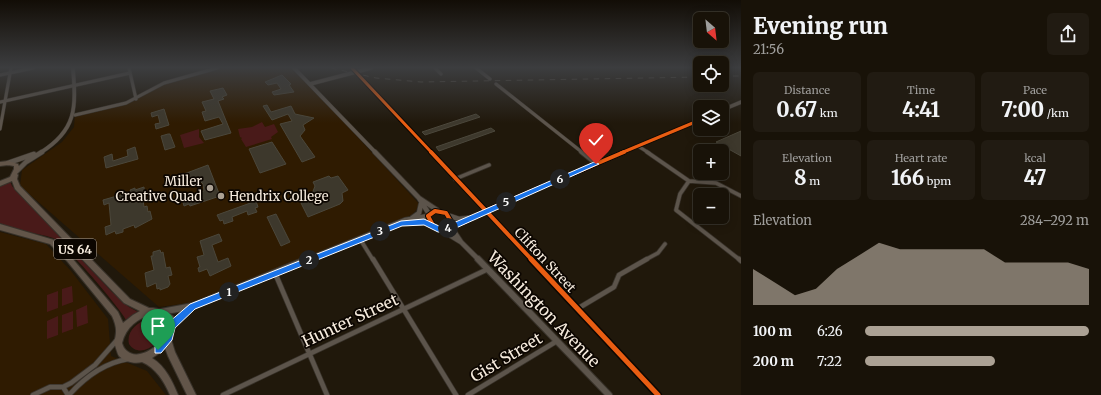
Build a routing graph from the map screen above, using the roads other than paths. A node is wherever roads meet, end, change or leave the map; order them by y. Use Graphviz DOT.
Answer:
graph roads {
  1 [pos="7,86"];
  2 [pos="72,86"];
  3 [pos="74,86"];
  4 [pos="133,86"];
  5 [pos="158,86"];
  6 [pos="312,86"];
  7 [pos="369,86"];
  8 [pos="499,86"];
  9 [pos="136,99"];
  10 [pos="0,102"];
  11 [pos="4,102"];
  12 [pos="741,102"];
  13 [pos="729,107"];
  14 [pos="75,115"];
  15 [pos="693,123"];
  16 [pos="0,128"];
  17 [pos="638,146"];
  18 [pos="45,150"];
  19 [pos="3,163"];
  20 [pos="596,164"];
  21 [pos="489,165"];
  22 [pos="16,173"];
  23 [pos="455,179"];
  24 [pos="689,181"];
  25 [pos="0,184"];
  26 [pos="741,196"];
  27 [pos="419,198"];
  28 [pos="421,204"];
  29 [pos="439,210"];
  30 [pos="485,211"];
  31 [pos="428,215"];
  32 [pos="449,215"];
  33 [pos="412,218"];
  34 [pos="470,218"];
  35 [pos="401,223"];
  36 [pos="463,223"];
  37 [pos="431,224"];
  38 [pos="452,226"];
  39 [pos="0,227"];
  40 [pos="441,230"];
  41 [pos="457,234"];
  42 [pos="360,239"];
  43 [pos="461,242"];
  44 [pos="665,244"];
  45 [pos="741,261"];
  46 [pos="488,269"];
  47 [pos="275,273"];
  48 [pos="192,306"];
  49 [pos="404,309"];
  50 [pos="577,309"];
  51 [pos="149,312"];
  52 [pos="161,312"];
  53 [pos="171,325"];
  54 [pos="120,336"];
  55 [pos="167,340"];
  56 [pos="557,341"];
  57 [pos="309,353"];
  58 [pos="139,359"];
  59 [pos="63,387"];
  60 [pos="33,395"];
  61 [pos="68,395"];
  62 [pos="174,395"];
  63 [pos="192,395"];
  64 [pos="223,395"];
  65 [pos="327,395"];
  66 [pos="456,395"];
  67 [pos="468,395"];
  68 [pos="609,395"];
  69 [pos="658,395"];
  1 -- 11 [label="street"];
  2 -- 11 [label="street"];
  3 -- 14 [label="street"];
  4 -- 9 [label="street"];
  5 -- 9 [label="street"];
  6 -- 27 [label="street"];
  7 -- 23 [label="street, Clifton Street"];
  8 -- 20 [label="street"];
  9 -- 14 [label="street"];
  10 -- 11 [label="street"];
  11 -- 16 [label="street"];
  12 -- 13 [label="street"];
  14 -- 18 [label="street"];
  15 -- 17 [label="street"];
  17 -- 20 [label="street"];
  17 -- 24 [label="street"];
  18 -- 19 [label="street"];
  18 -- 22 [label="street"];
  19 -- 22 [label="main road"];
  20 -- 30 [label="street"];
  21 -- 23 [label="street"];
  22 -- 25 [label="main road"];
  22 -- 51 [label="main road, US 64"];
  23 -- 30 [label="street, Clifton Street"];
  24 -- 26 [label="street"];
  24 -- 45 [label="street"];
  27 -- 28 [label="street"];
  27 -- 29 [label="street"];
  28 -- 31 [label="street"];
  28 -- 33 [label="street"];
  29 -- 31 [label="street"];
  29 -- 32 [label="street"];
  30 -- 34 [label="street"];
  30 -- 50 [label="street, Clifton Street"];
  31 -- 33 [label="street"];
  31 -- 37 [label="street"];
  32 -- 34 [label="street"];
  32 -- 38 [label="street"];
  33 -- 35 [label="street"];
  34 -- 36 [label="street"];
  35 -- 37 [label="street"];
  35 -- 42 [label="street"];
  36 -- 38 [label="street"];
  36 -- 41 [label="street"];
  37 -- 40 [label="street"];
  38 -- 40 [label="street"];
  38 -- 41 [label="street, Washington Avenue"];
  39 -- 54 [label="main road, US 64"];
  40 -- 43 [label="street, Washington Avenue"];
  41 -- 43 [label="street, Washington Avenue"];
  42 -- 47 [label="street"];
  42 -- 49 [label="street"];
  43 -- 46 [label="street, Washington Avenue"];
  44 -- 50 [label="street"];
  46 -- 49 [label="street, Hunter Street"];
  46 -- 56 [label="street, Washington Avenue"];
  47 -- 48 [label="street"];
  47 -- 57 [label="street"];
  48 -- 52 [label="street"];
  48 -- 53 [label="street"];
  49 -- 57 [label="street, Hunter Street"];
  49 -- 66 [label="street"];
  50 -- 69 [label="street, Clifton Street"];
  51 -- 52 [label="main road"];
  51 -- 54 [label="main road"];
  52 -- 53 [label="main road"];
  53 -- 55 [label="main road"];
  54 -- 58 [label="main road"];
  54 -- 59 [label="street"];
  55 -- 58 [label="main road"];
  55 -- 63 [label="main road"];
  56 -- 67 [label="street, Gist Street"];
  56 -- 68 [label="street, Washington Avenue"];
  57 -- 64 [label="street, Hunter Street"];
  57 -- 65 [label="street"];
  58 -- 61 [label="street"];
  58 -- 62 [label="main road"];
  59 -- 60 [label="street"];
  59 -- 61 [label="street"];
}
